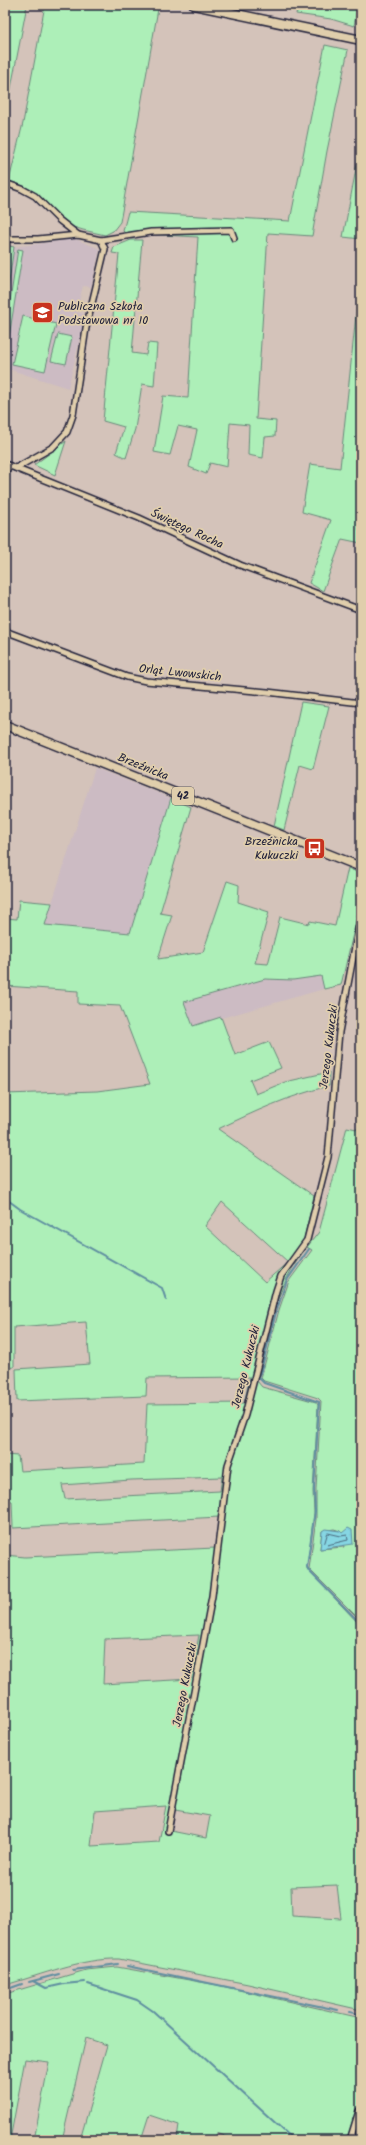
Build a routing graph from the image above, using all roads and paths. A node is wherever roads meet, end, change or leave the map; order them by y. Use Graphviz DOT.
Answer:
graph roads {
  1 [pos="194,5"];
  2 [pos="361,39"];
  3 [pos="5,183"];
  4 [pos="78,235"];
  5 [pos="234,238"];
  6 [pos="5,239"];
  7 [pos="101,240"];
  8 [pos="10,466"];
  9 [pos="5,472"];
  10 [pos="361,610"];
  11 [pos="5,631"];
  12 [pos="361,703"];
  13 [pos="5,725"];
  14 [pos="361,867"];
  15 [pos="361,916"];
  16 [pos="168,1831"];
  17 [pos="359,2111"];
  18 [pos="350,2140"];
  1 -- 2 [label="main road"];
  3 -- 4 [label="street"];
  4 -- 6 [label="street"];
  4 -- 7 [label="street"];
  5 -- 7 [label="street"];
  7 -- 8 [label="street"];
  8 -- 9 [label="street"];
  8 -- 10 [label="street, Świętego Rocha"];
  11 -- 12 [label="street, Orląt Lwowskich"];
  13 -- 14 [label="main road, Brzeźnicka / 42"];
  15 -- 16 [label="street, Jerzego Kukuczki"];
  17 -- 18 [label="street"];
}
